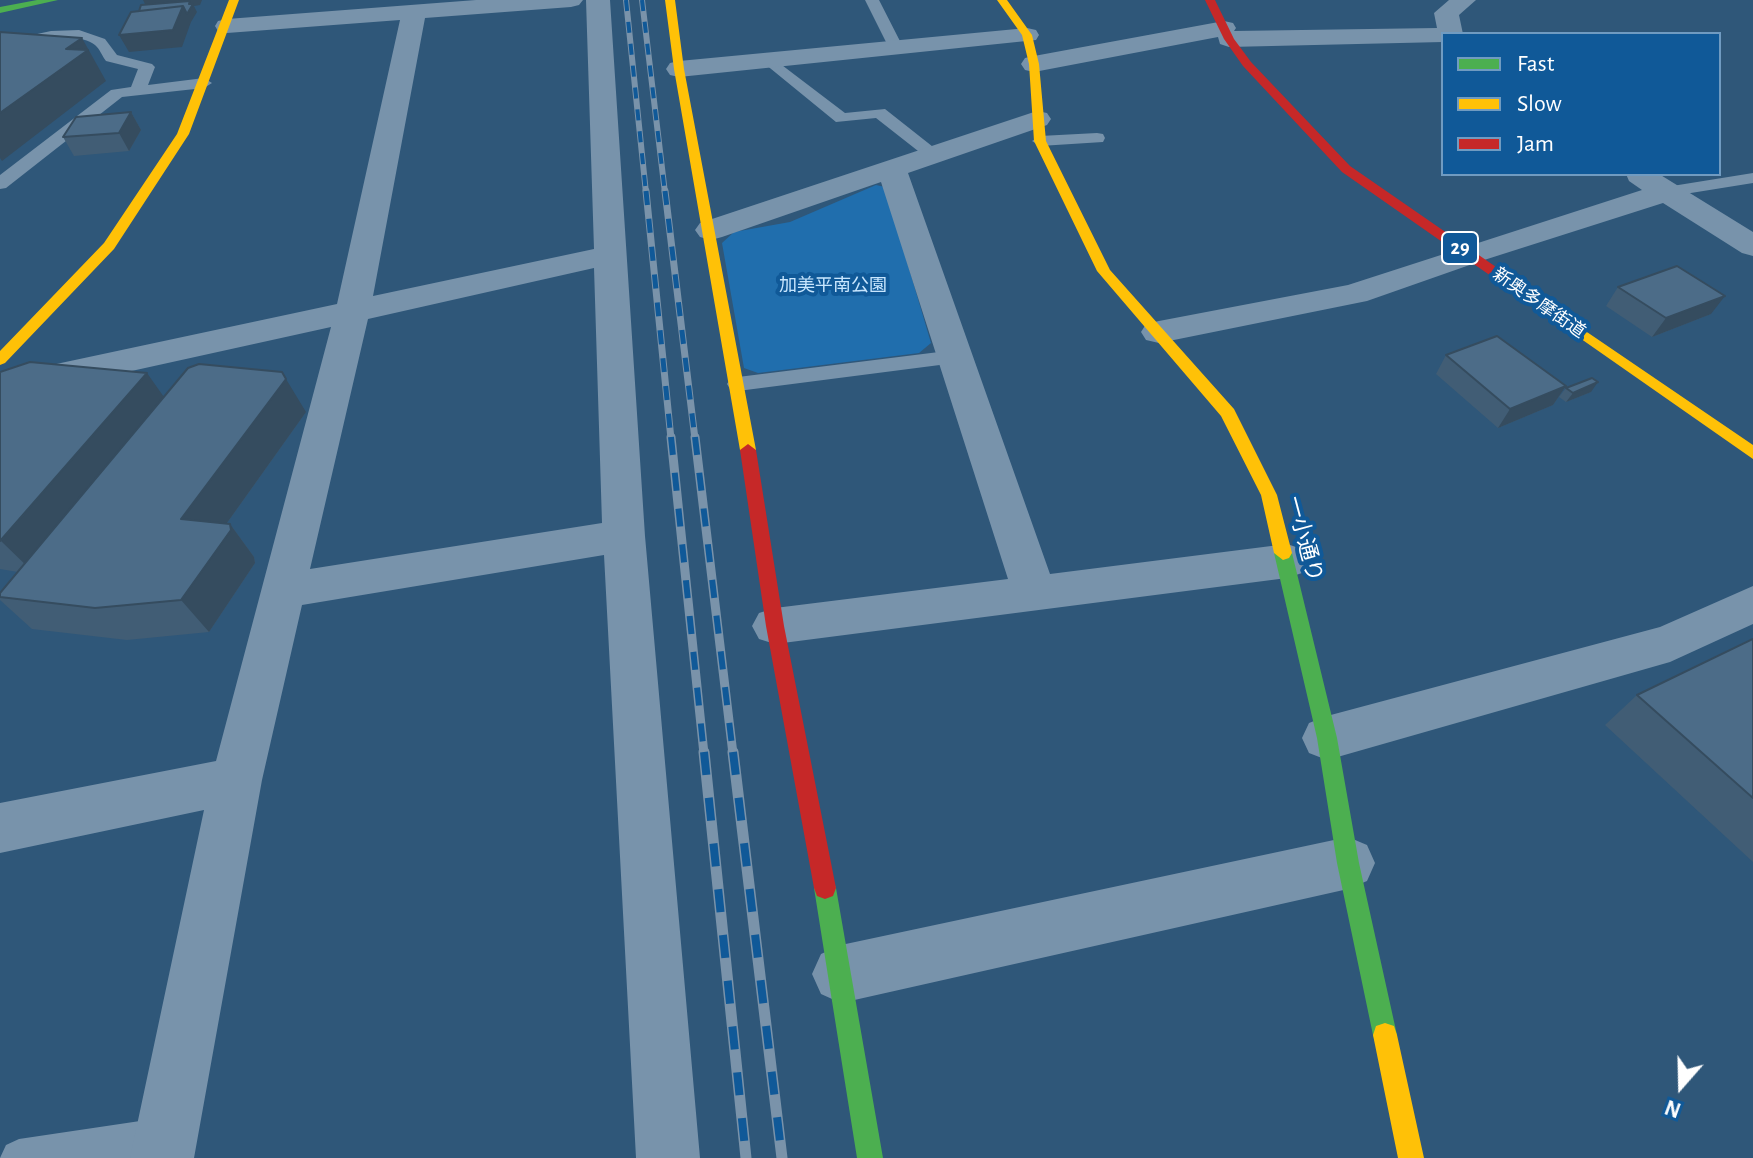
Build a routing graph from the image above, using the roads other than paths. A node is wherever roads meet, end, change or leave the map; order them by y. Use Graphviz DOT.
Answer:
graph roads {
  1 [pos="234,0"];
  2 [pos="571,0"];
  3 [pos="598,0"];
  4 [pos="670,0"];
  5 [pos="872,0"];
  6 [pos="1002,0"];
  7 [pos="1210,0"];
  8 [pos="1464,0"];
  9 [pos="40,1"];
  10 [pos="0,10"];
  11 [pos="414,12"];
  12 [pos="227,26"];
  13 [pos="1451,32"];
  14 [pos="1227,33"];
  15 [pos="1027,35"];
  16 [pos="1441,35"];
  17 [pos="0,46"];
  18 [pos="895,47"];
  19 [pos="770,61"];
  20 [pos="1034,64"];
  21 [pos="679,69"];
  22 [pos="204,83"];
  23 [pos="138,89"];
  24 [pos="1038,130"];
  25 [pos="1097,138"];
  26 [pos="933,154"];
  27 [pos="892,170"];
  28 [pos="1642,176"];
  29 [pos="1753,178"];
  30 [pos="0,184"];
  31 [pos="1666,192"];
  32 [pos="711,230"];
  33 [pos="1753,246"];
  34 [pos="1469,254"];
  35 [pos="610,255"];
  36 [pos="352,313"];
  37 [pos="1159,332"];
  38 [pos="955,357"];
  39 [pos="0,360"];
  40 [pos="738,384"];
  41 [pos="0,388"];
  42 [pos="1753,453"];
  43 [pos="624,536"];
  44 [pos="1287,561"];
  45 [pos="281,591"];
  46 [pos="1035,593"];
  47 [pos="1753,604"];
  48 [pos="775,626"];
  49 [pos="1327,738"];
  50 [pos="236,780"];
  51 [pos="0,828"];
  52 [pos="1348,863"];
  53 [pos="841,974"];
  54 [pos="165,1147"];
  55 [pos="19,1158"];
  56 [pos="668,1158"];
  57 [pos="870,1158"];
  58 [pos="1411,1158"];
  1 -- 12 [label="street"];
  2 -- 11 [label="street"];
  3 -- 35 [label="street"];
  4 -- 21 [label="street"];
  5 -- 18 [label="lane"];
  6 -- 15 [label="street, 一小通り"];
  7 -- 14 [label="street, 新奥多摩街道 / 29"];
  8 -- 13 [label="street"];
  9 -- 10 [label="street"];
  11 -- 12 [label="street"];
  11 -- 36 [label="street"];
  12 -- 22 [label="street"];
  14 -- 16 [label="street"];
  14 -- 20 [label="street"];
  14 -- 34 [label="street, 新奥多摩街道 / 29"];
  15 -- 18 [label="street"];
  15 -- 20 [label="street, 一小通り"];
  17 -- 23 [label="lane"];
  18 -- 19 [label="street"];
  19 -- 21 [label="street"];
  19 -- 26 [label="lane"];
  20 -- 24 [label="street, 一小通り"];
  21 -- 32 [label="street"];
  22 -- 23 [label="lane"];
  22 -- 39 [label="street"];
  23 -- 30 [label="lane"];
  24 -- 25 [label="lane"];
  24 -- 26 [label="street"];
  24 -- 37 [label="street, 一小通り"];
  26 -- 27 [label="street"];
  27 -- 32 [label="street"];
  27 -- 38 [label="street"];
  28 -- 31 [label="street"];
  29 -- 31 [label="lane"];
  31 -- 33 [label="street"];
  31 -- 34 [label="street"];
  32 -- 40 [label="street"];
  34 -- 37 [label="street"];
  34 -- 42 [label="street, 新奥多摩街道 / 29"];
  35 -- 36 [label="street"];
  35 -- 43 [label="street"];
  36 -- 41 [label="street"];
  36 -- 45 [label="street"];
  37 -- 44 [label="street, 一小通り"];
  38 -- 40 [label="lane"];
  38 -- 46 [label="street"];
  40 -- 48 [label="street"];
  43 -- 45 [label="street"];
  43 -- 56 [label="street"];
  44 -- 46 [label="street"];
  44 -- 49 [label="street, 一小通り"];
  45 -- 50 [label="street"];
  46 -- 48 [label="street"];
  47 -- 49 [label="street"];
  48 -- 53 [label="street"];
  49 -- 52 [label="street, 一小通り"];
  50 -- 51 [label="street"];
  50 -- 54 [label="street"];
  52 -- 53 [label="street"];
  52 -- 58 [label="street, 一小通り"];
  53 -- 57 [label="street"];
  54 -- 55 [label="lane"];
}
